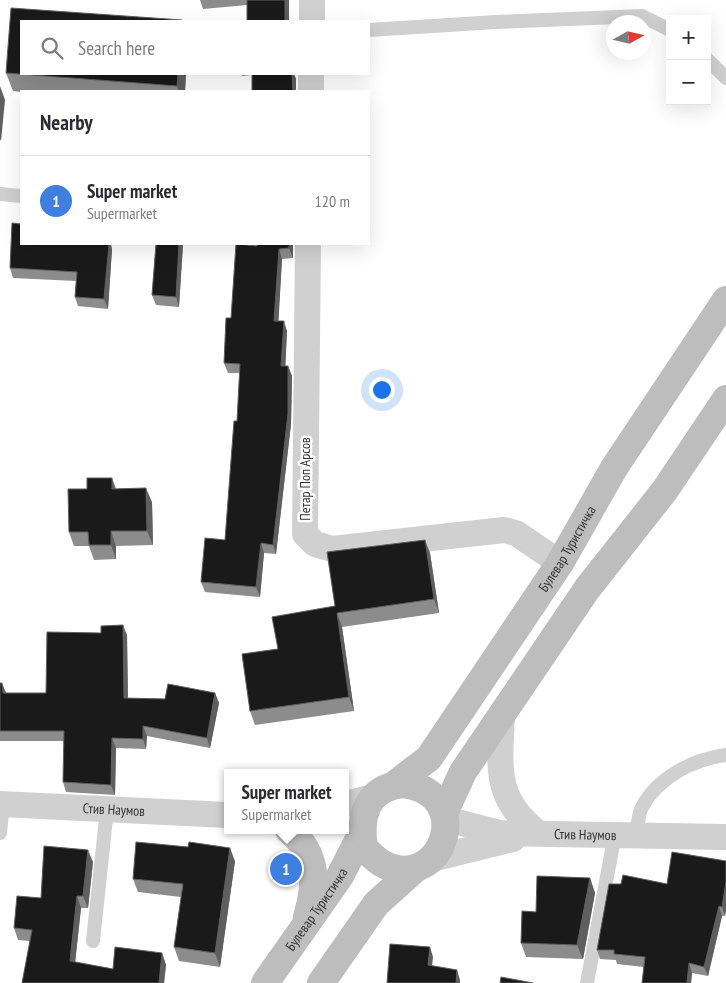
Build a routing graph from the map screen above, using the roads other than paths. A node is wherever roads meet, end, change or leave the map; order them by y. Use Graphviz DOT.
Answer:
graph roads {
  1 [pos="312,0"];
  2 [pos="312,20"];
  3 [pos="666,28"];
  4 [pos="370,30"];
  5 [pos="708,60"];
  6 [pos="311,75"];
  7 [pos="726,78"];
  8 [pos="311,90"];
  9 [pos="0,194"];
  10 [pos="20,196"];
  11 [pos="308,245"];
  12 [pos="726,300"];
  13 [pos="726,400"];
  14 [pos="560,563"];
  15 [pos="502,716"];
  16 [pos="726,755"];
  17 [pos="384,791"];
  18 [pos="2,804"];
  19 [pos="107,809"];
  20 [pos="224,815"];
  21 [pos="445,816"];
  22 [pos="353,821"];
  23 [pos="0,833"];
  24 [pos="538,833"];
  25 [pos="294,834"];
  26 [pos="626,834"];
  27 [pos="726,837"];
  28 [pos="424,864"];
  29 [pos="304,929"];
  30 [pos="93,941"];
  31 [pos="266,983"];
  32 [pos="321,983"];
  33 [pos="586,983"];
  1 -- 2 [label="street"];
  3 -- 4 [label="lane"];
  5 -- 7 [label="lane"];
  6 -- 8 [label="street"];
  9 -- 10 [label="lane"];
  11 -- 14 [label="street, Петар Поп Арсов"];
  12 -- 14 [label="main road, Булевар Туристичка"];
  13 -- 15 [label="main road"];
  14 -- 17 [label="main road, Булевар Туристичка"];
  15 -- 21 [label="main road"];
  15 -- 24 [label="street"];
  16 -- 26 [label="lane"];
  17 -- 21 [label="main road"];
  17 -- 22 [label="main road"];
  18 -- 19 [label="street, Стив Наумов"];
  18 -- 23 [label="lane"];
  19 -- 20 [label="street, Стив Наумов"];
  19 -- 30 [label="lane"];
  21 -- 24 [label="street, Стив Наумов"];
  21 -- 28 [label="main road"];
  22 -- 28 [label="main road"];
  22 -- 29 [label="main road, Булевар Туристичка"];
  24 -- 26 [label="street, Стив Наумов"];
  24 -- 28 [label="street"];
  25 -- 29 [label="main road"];
  26 -- 27 [label="street, Стив Наумов"];
  26 -- 33 [label="lane"];
  28 -- 32 [label="main road"];
  29 -- 31 [label="main road, Булевар Туристичка"];
}
